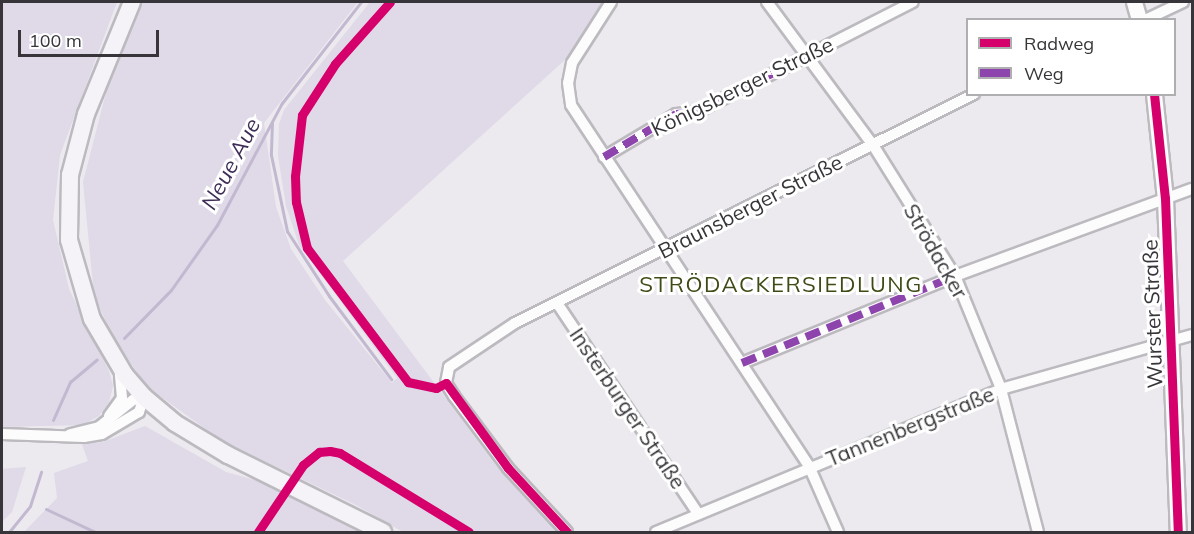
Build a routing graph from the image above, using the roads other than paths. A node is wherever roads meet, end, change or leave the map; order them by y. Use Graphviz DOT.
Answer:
graph roads {
  1 [pos="132,2"];
  2 [pos="610,2"];
  3 [pos="767,2"];
  4 [pos="913,2"];
  5 [pos="1134,2"];
  6 [pos="1183,2"];
  7 [pos="1138,18"];
  8 [pos="1149,18"];
  9 [pos="807,56"];
  10 [pos="970,96"];
  11 [pos="1154,96"];
  12 [pos="873,145"];
  13 [pos="604,157"];
  14 [pos="1192,189"];
  15 [pos="1166,198"];
  16 [pos="666,248"];
  17 [pos="955,276"];
  18 [pos="557,303"];
  19 [pos="1192,335"];
  20 [pos="1171,341"];
  21 [pos="742,363"];
  22 [pos="117,364"];
  23 [pos="1001,389"];
  24 [pos="144,397"];
  25 [pos="175,423"];
  26 [pos="99,427"];
  27 [pos="117,427"];
  28 [pos="2,434"];
  29 [pos="70,435"];
  30 [pos="809,466"];
  31 [pos="698,514"];
  32 [pos="383,532"];
  33 [pos="567,532"];
  34 [pos="656,532"];
  35 [pos="838,532"];
  36 [pos="1038,532"];
  37 [pos="1179,532"];
  1 -- 22 [label="main road"];
  2 -- 13 [label="street"];
  3 -- 9 [label="street, Strödacker"];
  4 -- 9 [label="street, Königsberger Straße"];
  5 -- 7 [label="street"];
  6 -- 8 [label="street"];
  9 -- 12 [label="street, Strödacker"];
  9 -- 13 [label="street, Königsberger Straße"];
  10 -- 12 [label="street, Braunsberger Straße"];
  11 -- 15 [label="street, Wurster Straße"];
  12 -- 16 [label="street, Braunsberger Straße"];
  12 -- 17 [label="street, Strödacker"];
  13 -- 16 [label="street"];
  14 -- 15 [label="street"];
  15 -- 17 [label="street"];
  15 -- 20 [label="street, Wurster Straße"];
  16 -- 18 [label="street, Braunsberger Straße"];
  16 -- 21 [label="street"];
  17 -- 21 [label="street"];
  17 -- 23 [label="street, Strödacker"];
  18 -- 31 [label="street, Insterburger Straße"];
  18 -- 33 [label="street, Braunsberger Straße"];
  19 -- 20 [label="street, Tannenbergstraße"];
  20 -- 23 [label="street, Tannenbergstraße"];
  20 -- 37 [label="street, Wurster Straße"];
  21 -- 30 [label="street"];
  22 -- 24 [label="main road"];
  22 -- 26 [label="street"];
  23 -- 30 [label="street, Tannenbergstraße"];
  23 -- 36 [label="street, Strödacker"];
  24 -- 25 [label="main road"];
  24 -- 26 [label="street"];
  24 -- 27 [label="street"];
  25 -- 27 [label="street"];
  25 -- 32 [label="main road"];
  26 -- 29 [label="street"];
  27 -- 29 [label="street"];
  28 -- 29 [label="street"];
  30 -- 31 [label="street, Tannenbergstraße"];
  30 -- 35 [label="street"];
  31 -- 34 [label="street, Tannenbergstraße"];
}
